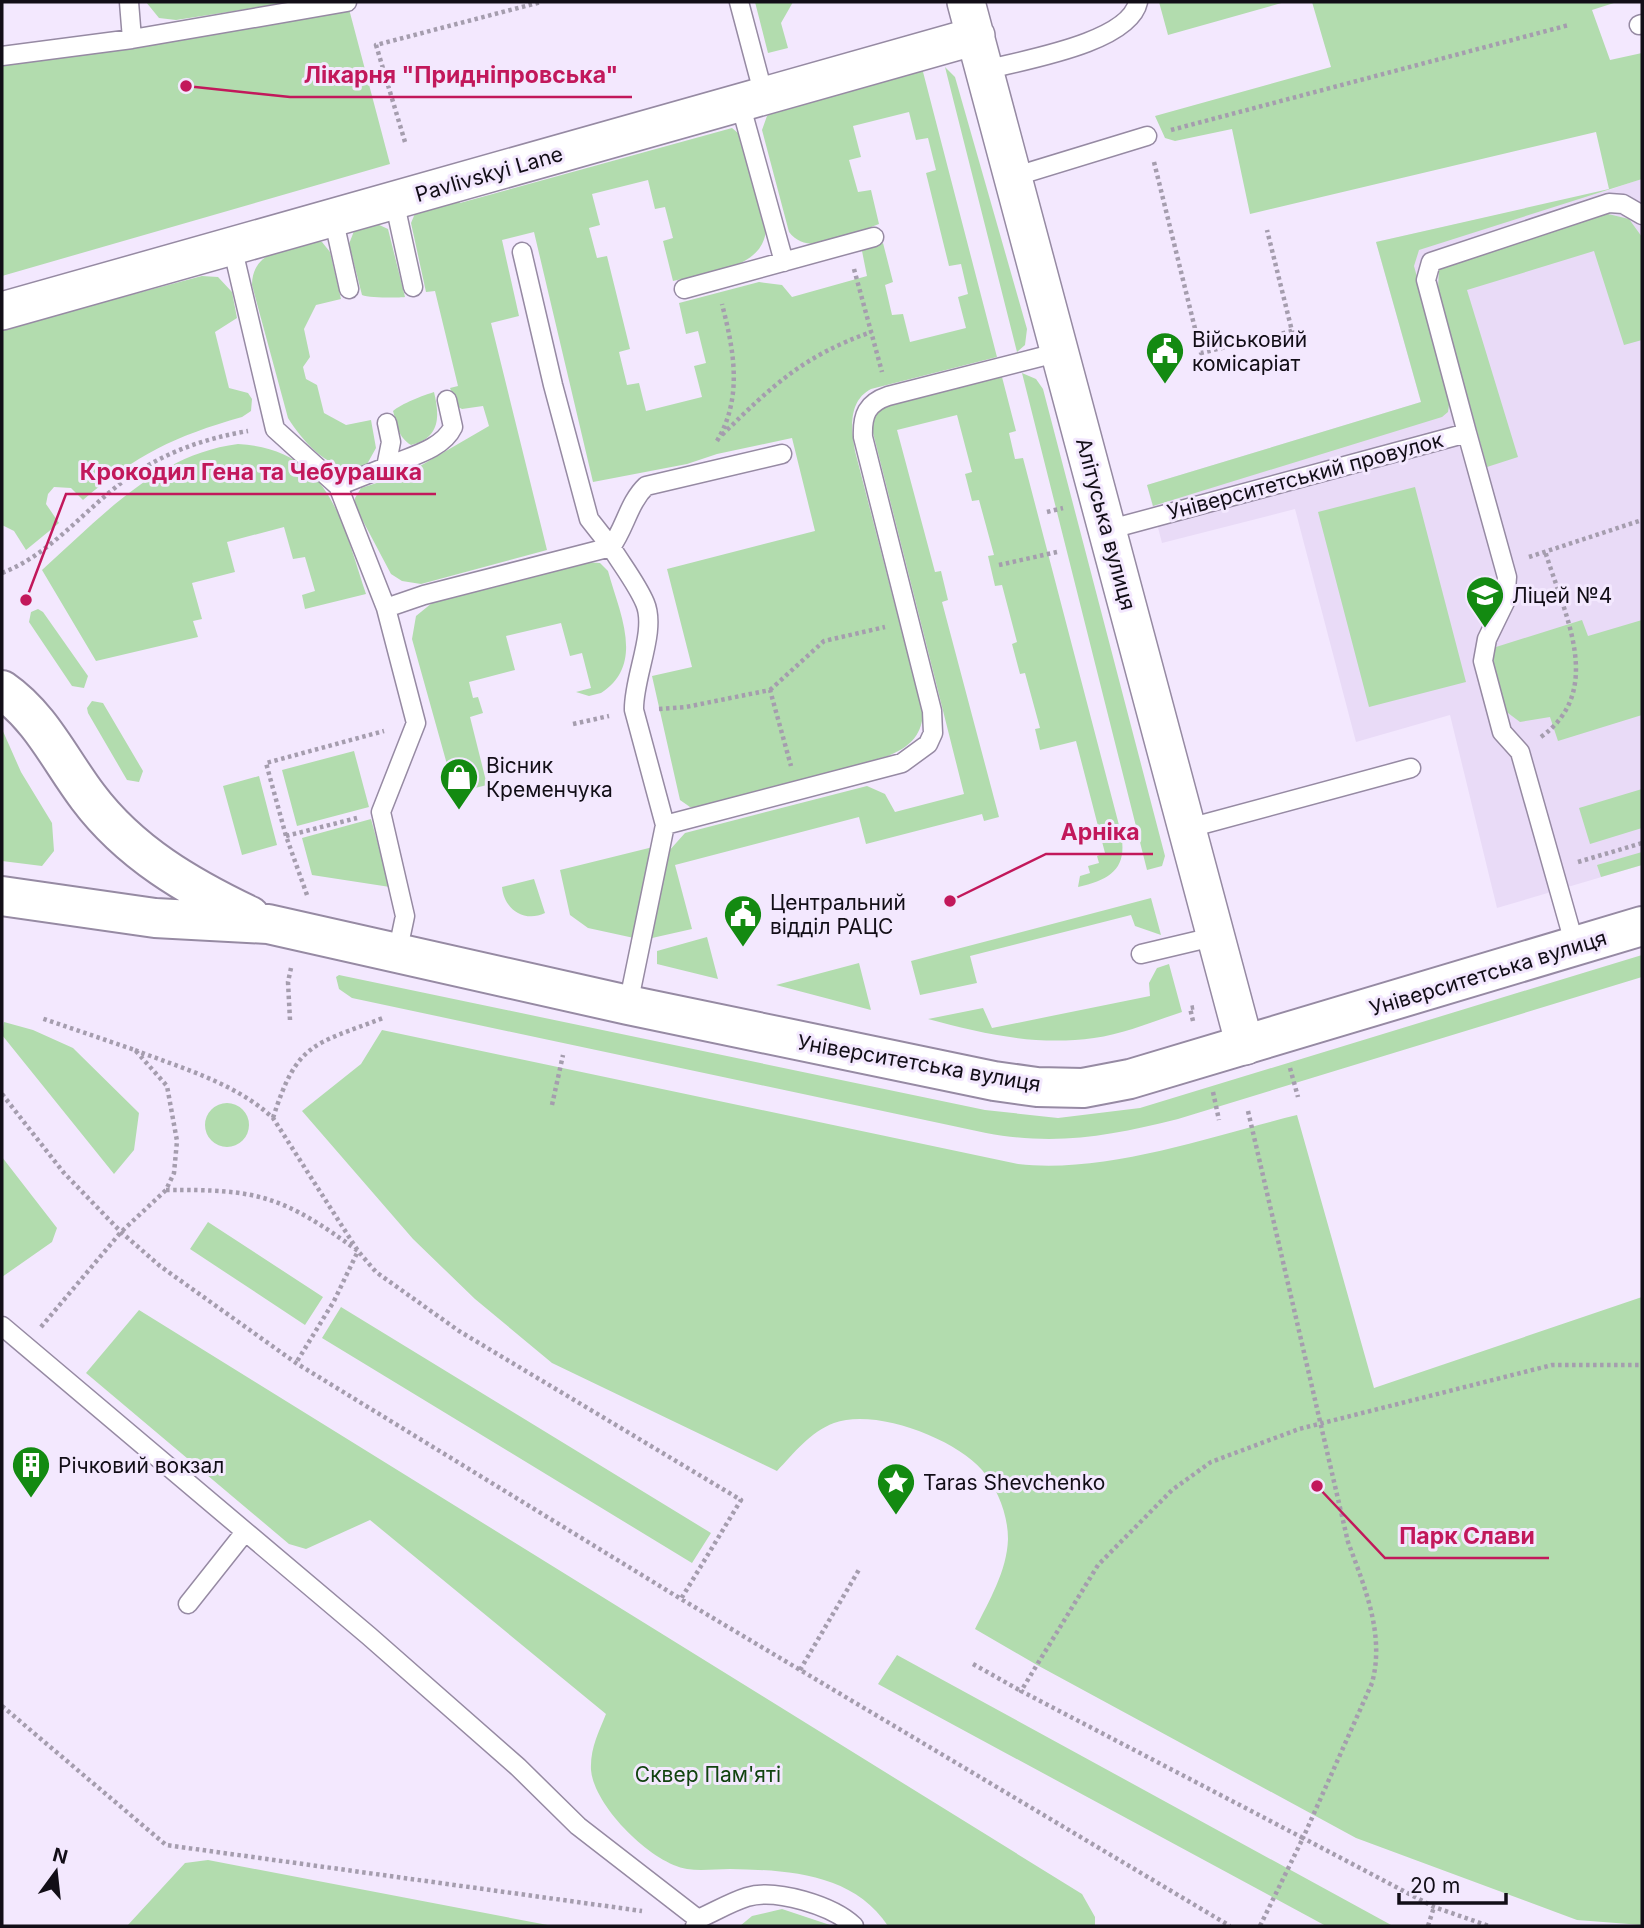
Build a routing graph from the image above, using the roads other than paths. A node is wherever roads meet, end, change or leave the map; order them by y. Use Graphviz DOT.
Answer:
graph roads {
  1 [pos="129,2"];
  2 [pos="347,2"];
  3 [pos="739,2"];
  4 [pos="1138,2"];
  5 [pos="976,36"];
  6 [pos="132,39"];
  7 [pos="2,56"];
  8 [pos="752,99"];
  9 [pos="1147,136"];
  10 [pos="1013,177"];
  11 [pos="394,200"];
  12 [pos="1642,215"];
  13 [pos="332,217"];
  14 [pos="874,237"];
  15 [pos="232,246"];
  16 [pos="522,252"];
  17 [pos="784,262"];
  18 [pos="413,287"];
  19 [pos="349,289"];
  20 [pos="684,289"];
  21 [pos="2,311"];
  22 [pos="1060,352"];
  23 [pos="447,400"];
  24 [pos="387,423"];
  25 [pos="1467,433"];
  26 [pos="782,454"];
  27 [pos="386,467"];
  28 [pos="338,486"];
  29 [pos="1107,530"];
  30 [pos="611,547"];
  31 [pos="386,608"];
  32 [pos="2,690"];
  33 [pos="1411,768"];
  34 [pos="665,825"];
  35 [pos="1189,828"];
  36 [pos="2,896"];
  37 [pos="268,924"];
  38 [pos="1642,926"];
  39 [pos="1217,936"];
  40 [pos="1575,946"];
  41 [pos="397,954"];
  42 [pos="1141,954"];
  43 [pos="628,1005"];
  44 [pos="1245,1046"];
  45 [pos="2,1326"];
  46 [pos="245,1532"];
  47 [pos="188,1604"];
  48 [pos="697,1923"];
  49 [pos="854,1926"];
  1 -- 6 [label="lane"];
  2 -- 6 [label="lane"];
  3 -- 8 [label="lane"];
  4 -- 5 [label="lane"];
  5 -- 8 [label="street, Pavlivskyi Lane"];
  5 -- 10 [label="street, Алітуська вулиця"];
  6 -- 7 [label="lane"];
  8 -- 11 [label="street, Pavlivskyi Lane"];
  8 -- 17 [label="lane"];
  9 -- 10 [label="lane"];
  10 -- 22 [label="street, Алітуська вулиця"];
  11 -- 13 [label="street, Pavlivskyi Lane"];
  11 -- 18 [label="lane"];
  12 -- 25 [label="lane"];
  13 -- 15 [label="street, Pavlivskyi Lane"];
  13 -- 19 [label="lane"];
  14 -- 17 [label="lane"];
  15 -- 21 [label="street, Pavlivskyi Lane"];
  15 -- 28 [label="lane"];
  16 -- 30 [label="lane"];
  17 -- 20 [label="lane"];
  22 -- 29 [label="street, Алітуська вулиця"];
  22 -- 34 [label="lane"];
  23 -- 27 [label="lane"];
  24 -- 27 [label="lane"];
  25 -- 29 [label="lane, Університетський провулок"];
  25 -- 40 [label="lane, Університетський провулок"];
  26 -- 30 [label="lane"];
  27 -- 28 [label="lane"];
  28 -- 31 [label="lane"];
  29 -- 35 [label="street, Алітуська вулиця"];
  30 -- 31 [label="lane"];
  30 -- 34 [label="lane"];
  31 -- 41 [label="lane"];
  32 -- 37 [label="street, Університетська вулиця"];
  33 -- 35 [label="lane"];
  34 -- 43 [label="lane"];
  35 -- 39 [label="street, Алітуська вулиця"];
  36 -- 37 [label="street, Університетська вулиця"];
  37 -- 41 [label="street, Університетська вулиця"];
  38 -- 40 [label="street, Університетська вулиця"];
  39 -- 42 [label="lane"];
  39 -- 44 [label="street, Алітуська вулиця"];
  40 -- 44 [label="street, Університетська вулиця"];
  41 -- 43 [label="street, Університетська вулиця"];
  43 -- 44 [label="street, Університетська вулиця"];
  45 -- 46 [label="lane"];
  46 -- 47 [label="lane"];
  46 -- 48 [label="lane"];
  48 -- 49 [label="lane"];
}
